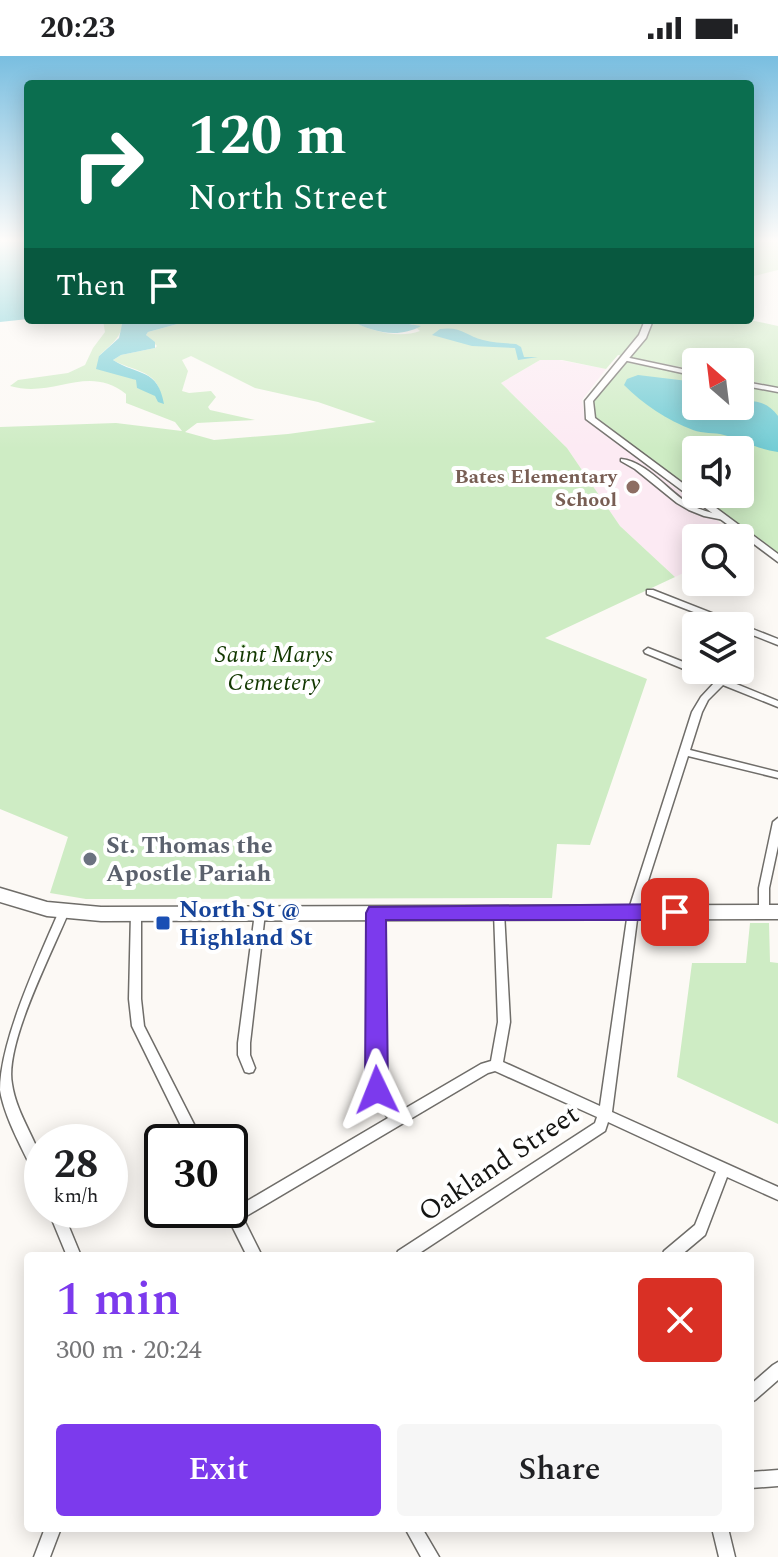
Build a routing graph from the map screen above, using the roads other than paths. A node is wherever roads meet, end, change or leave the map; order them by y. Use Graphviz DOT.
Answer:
graph roads {
  1 [pos="648,324"];
  2 [pos="625,359"];
  3 [pos="682,371"];
  4 [pos="754,386"];
  5 [pos="778,390"];
  6 [pos="623,460"];
  7 [pos="724,518"];
  8 [pos="778,559"];
  9 [pos="650,592"];
  10 [pos="702,612"];
  11 [pos="754,632"];
  12 [pos="778,642"];
  13 [pos="648,651"];
  14 [pos="682,665"];
  15 [pos="718,684"];
  16 [pos="728,684"];
  17 [pos="778,704"];
  18 [pos="686,752"];
  19 [pos="778,775"];
  20 [pos="778,822"];
  21 [pos="0,895"];
  22 [pos="67,911"];
  23 [pos="499,912"];
  24 [pos="633,912"];
  25 [pos="771,912"];
  26 [pos="136,913"];
  27 [pos="260,913"];
  28 [pos="376,913"];
  29 [pos="496,1065"];
  30 [pos="249,1068"];
  31 [pos="605,1114"];
  32 [pos="397,1120"];
  33 [pos="187,1124"];
  34 [pos="24,1132"];
  35 [pos="724,1169"];
  36 [pos="778,1194"];
  37 [pos="248,1203"];
  38 [pos="62,1228"];
  39 [pos="240,1228"];
  40 [pos="72,1252"];
  41 [pos="253,1252"];
  42 [pos="409,1252"];
  43 [pos="674,1252"];
  44 [pos="778,1370"];
  45 [pos="754,1391"];
  46 [pos="778,1478"];
  47 [pos="754,1480"];
  48 [pos="51,1532"];
  49 [pos="415,1532"];
  50 [pos="721,1532"];
  51 [pos="42,1557"];
  52 [pos="431,1557"];
  53 [pos="727,1557"];
  1 -- 2 [label="main road"];
  2 -- 3 [label="street"];
  2 -- 7 [label="main road"];
  4 -- 5 [label="street"];
  6 -- 7 [label="street"];
  7 -- 8 [label="main road"];
  9 -- 10 [label="street"];
  11 -- 12 [label="street"];
  13 -- 14 [label="street"];
  15 -- 18 [label="street, Oakland Street"];
  16 -- 17 [label="street"];
  18 -- 19 [label="street"];
  18 -- 24 [label="street, Oakland Street"];
  20 -- 25 [label="street"];
  21 -- 22 [label="highway"];
  22 -- 26 [label="highway"];
  22 -- 34 [label="street"];
  23 -- 24 [label="highway"];
  23 -- 28 [label="highway"];
  23 -- 29 [label="street"];
  24 -- 25 [label="highway"];
  24 -- 31 [label="street, Oakland Street"];
  26 -- 27 [label="highway"];
  26 -- 33 [label="street"];
  27 -- 28 [label="highway"];
  27 -- 30 [label="street"];
  28 -- 32 [label="street"];
  29 -- 31 [label="street"];
  29 -- 32 [label="street"];
  31 -- 35 [label="street"];
  31 -- 42 [label="street, Oakland Street"];
  32 -- 37 [label="street"];
  35 -- 36 [label="street"];
  35 -- 43 [label="street"];
  38 -- 40 [label="street"];
  39 -- 41 [label="street"];
  44 -- 45 [label="street"];
  46 -- 47 [label="street"];
  48 -- 51 [label="street"];
  49 -- 52 [label="street"];
  50 -- 53 [label="street"];
}
